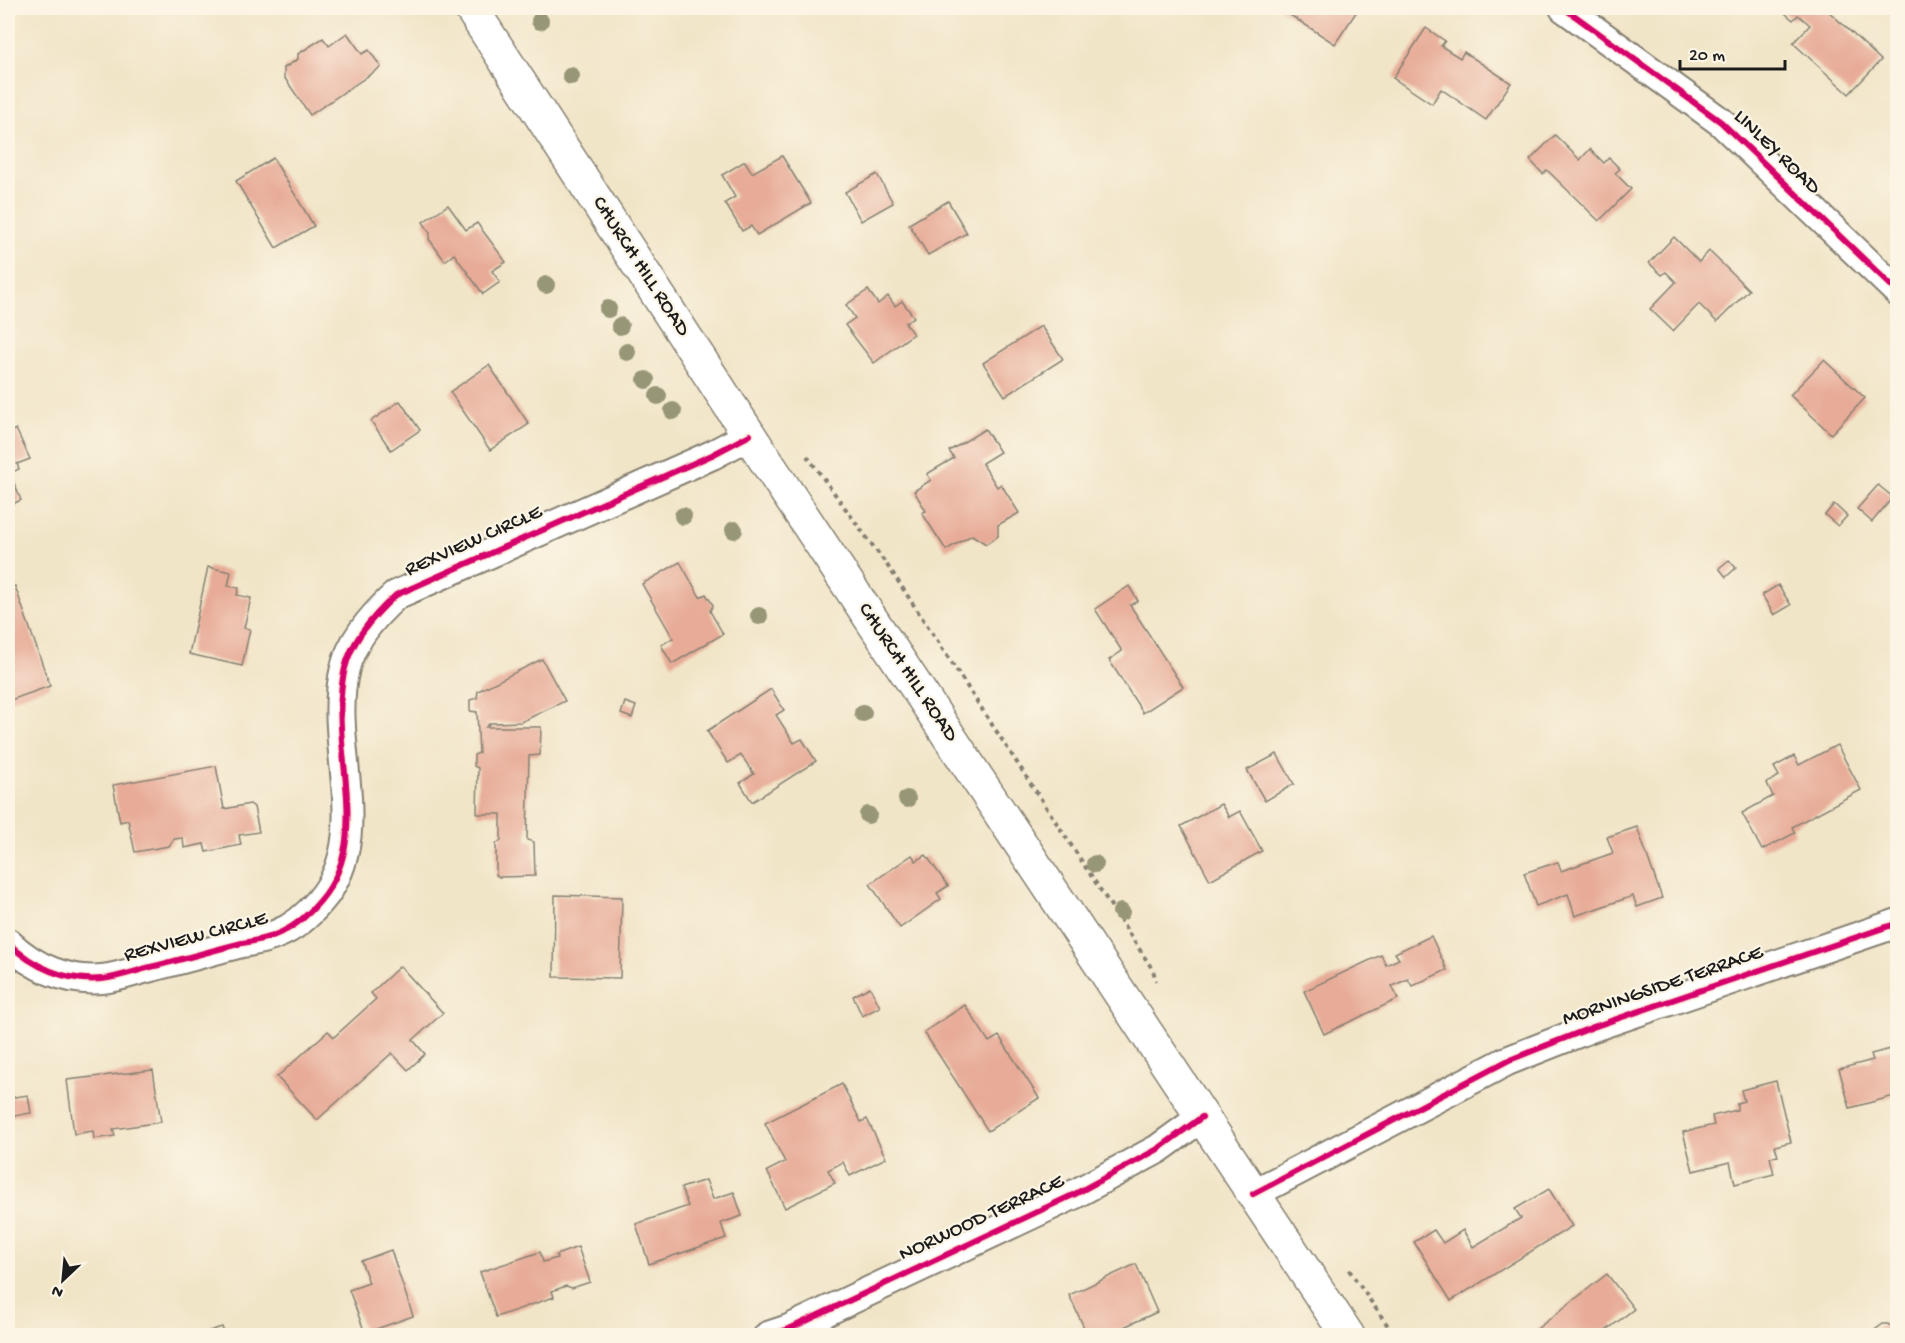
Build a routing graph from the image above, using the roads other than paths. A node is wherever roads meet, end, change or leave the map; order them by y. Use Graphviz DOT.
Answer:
graph roads {
  1 [pos="471,8"];
  2 [pos="1564,8"];
  3 [pos="1898,292"];
  4 [pos="750,435"];
  5 [pos="1898,923"];
  6 [pos="8,943"];
  7 [pos="1202,1117"];
  8 [pos="1253,1194"];
  9 [pos="783,1333"];
  10 [pos="1348,1335"];
  1 -- 4 [label="main road, CHURCH HILL ROAD"];
  2 -- 3 [label="street, LINLEY ROAD"];
  4 -- 6 [label="street, REXVIEW CIRCLE"];
  4 -- 7 [label="main road, CHURCH HILL ROAD"];
  5 -- 8 [label="street, MORNINGSIDE TERRACE"];
  7 -- 8 [label="main road, CHURCH HILL ROAD"];
  7 -- 9 [label="street, NORWOOD TERRACE"];
  8 -- 10 [label="main road, CHURCH HILL ROAD"];
}
